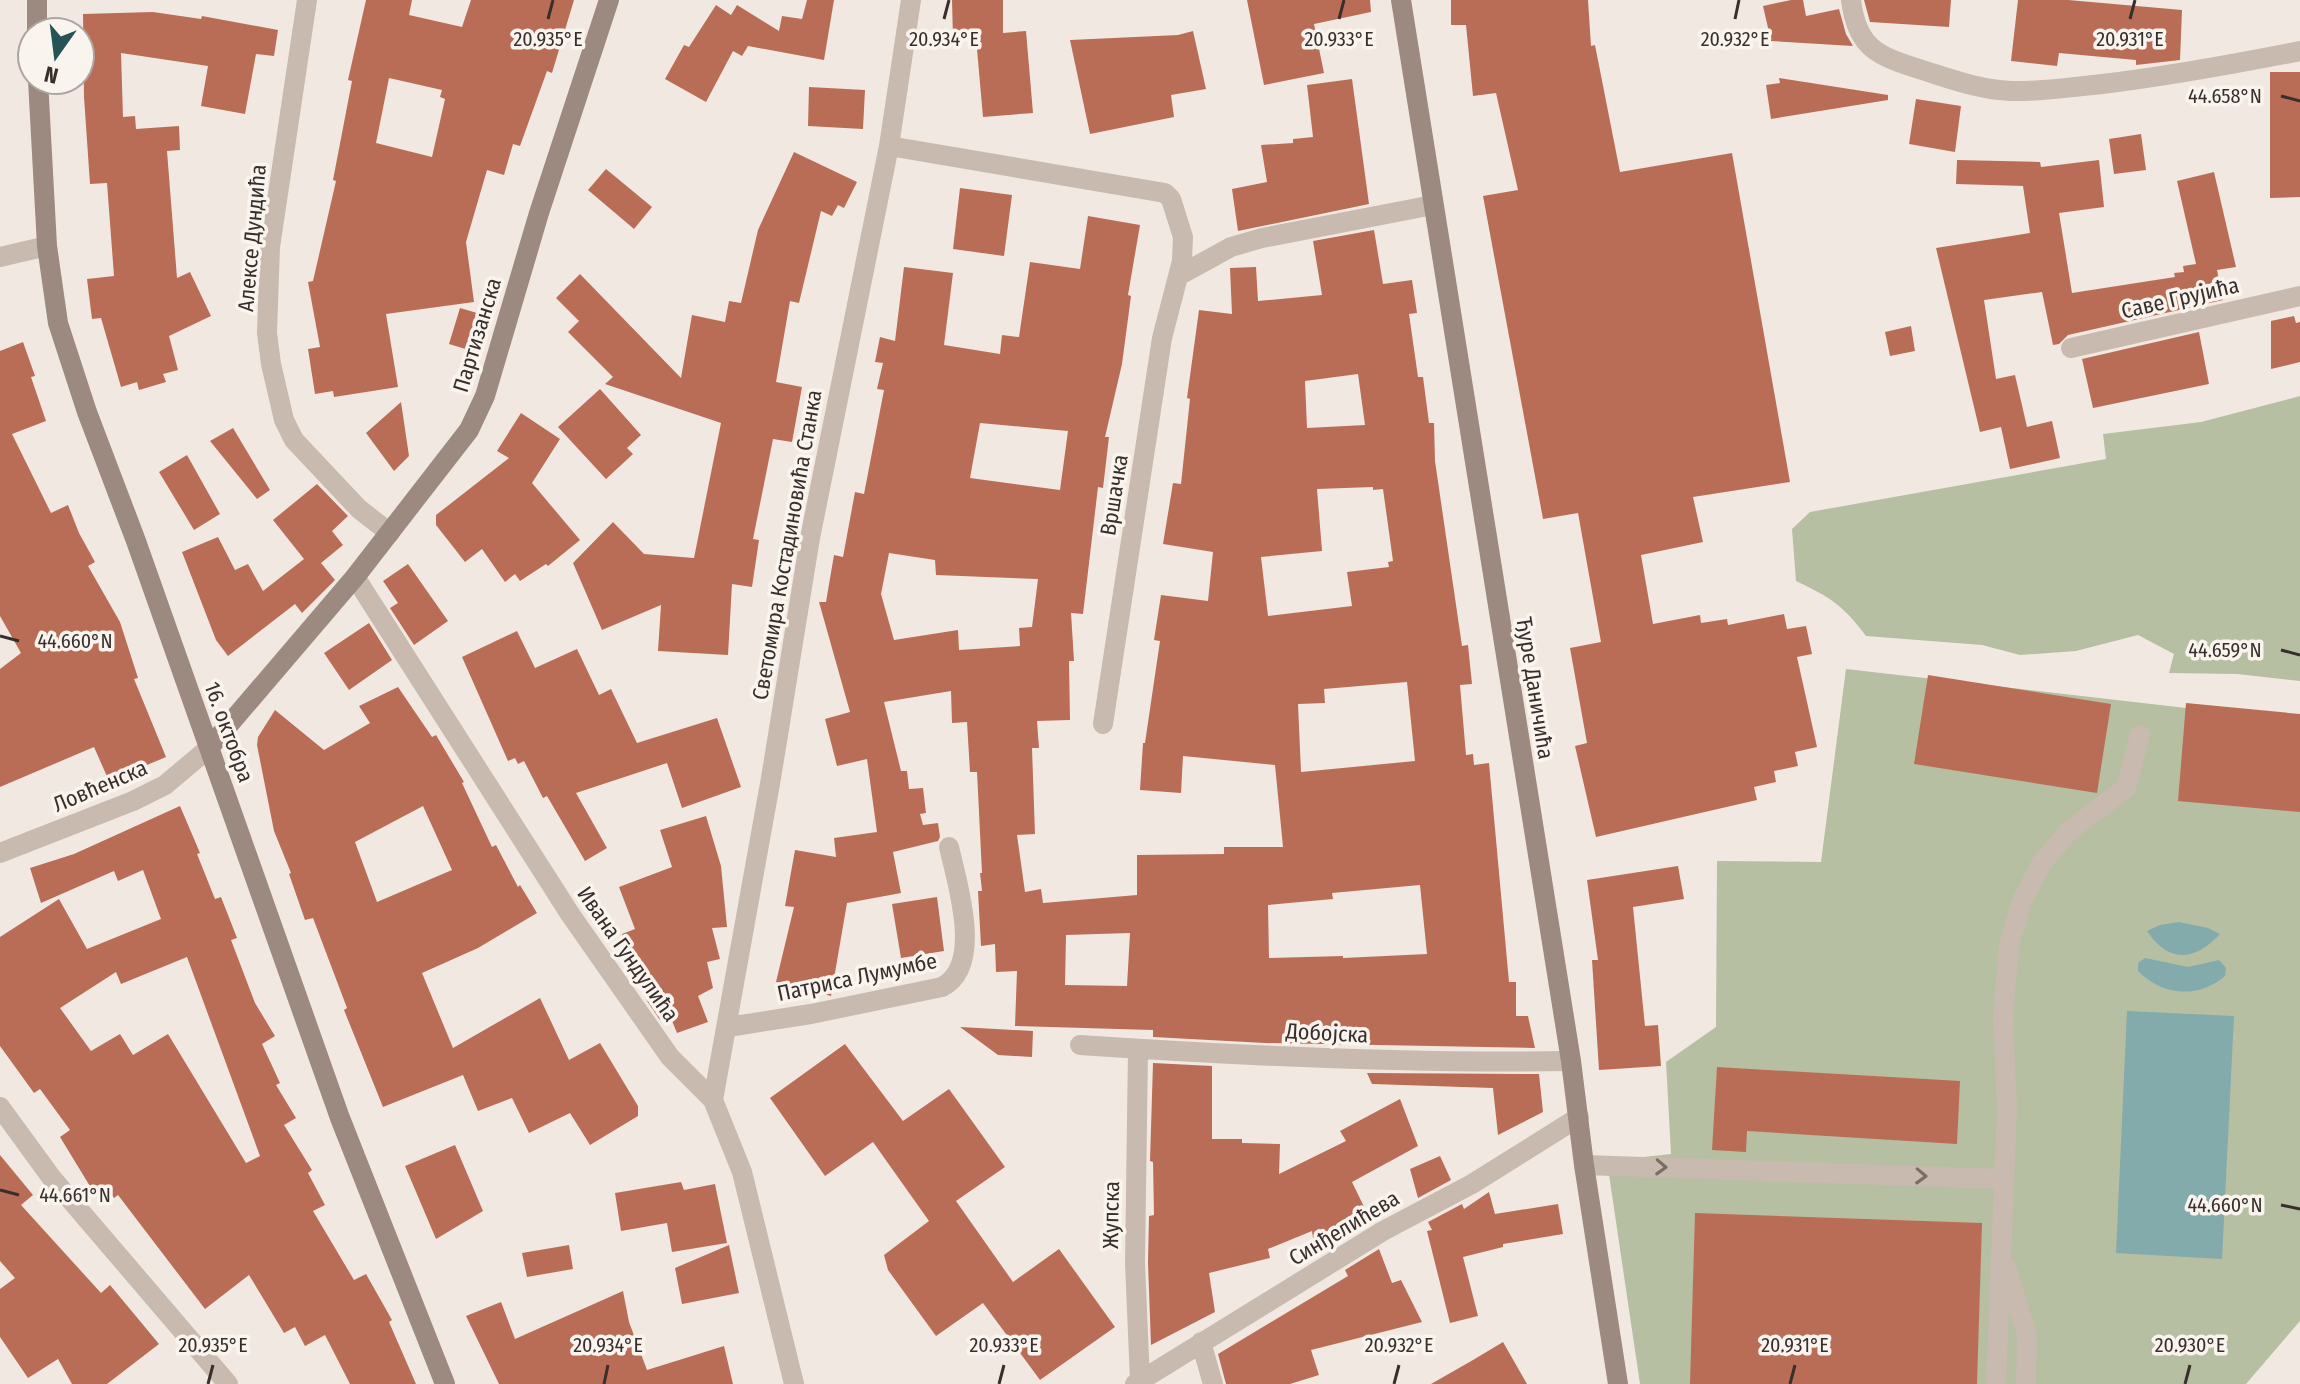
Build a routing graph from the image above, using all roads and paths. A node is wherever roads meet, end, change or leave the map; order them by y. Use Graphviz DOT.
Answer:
graph roads {
  1 [pos="307,0"];
  2 [pos="609,0"];
  3 [pos="911,0"];
  4 [pos="1401,0"];
  5 [pos="1851,0"];
  6 [pos="2300,51"];
  7 [pos="39,96"];
  8 [pos="889,146"];
  9 [pos="1433,205"];
  10 [pos="47,246"];
  11 [pos="0,257"];
  12 [pos="1180,275"];
  13 [pos="2300,296"];
  14 [pos="2071,348"];
  15 [pos="390,533"];
  16 [pos="355,577"];
  17 [pos="1103,724"];
  18 [pos="2140,735"];
  19 [pos="209,748"];
  20 [pos="949,847"];
  21 [pos="0,853"];
  22 [pos="728,1027"];
  23 [pos="1080,1045"];
  24 [pos="1138,1049"];
  25 [pos="1571,1061"];
  26 [pos="713,1100"];
  27 [pos="0,1107"];
  28 [pos="1579,1117"];
  29 [pos="1584,1165"];
  30 [pos="2004,1179"];
  31 [pos="2001,1252"];
  32 [pos="1201,1342"];
  33 [pos="1137,1382"];
  34 [pos="228,1384"];
  35 [pos="445,1384"];
  36 [pos="794,1384"];
  37 [pos="1213,1384"];
  38 [pos="1618,1384"];
  39 [pos="1996,1384"];
  40 [pos="2026,1384"];
  1 -- 15 [label="street, Алексе Дундића"];
  2 -- 15 [label="street, Партизанска"];
  3 -- 8 [label="street, Светомира Костадиновића Станка"];
  4 -- 9 [label="street, Ђуре Даничића"];
  5 -- 6 [label="street"];
  7 -- 10 [label="street, 16. октобра"];
  8 -- 12 [label="street, Вршачка"];
  8 -- 22 [label="street, Светомира Костадиновића Станка"];
  9 -- 12 [label="street"];
  9 -- 25 [label="street, Ђуре Даничића"];
  10 -- 11 [label="street"];
  10 -- 19 [label="street, 16. октобра"];
  12 -- 17 [label="street, Вршачка"];
  13 -- 14 [label="street, Саве Грујића"];
  15 -- 16 [label="street, Партизанска"];
  16 -- 19 [label="street, Партизанска"];
  16 -- 26 [label="street, Ивана Гундулића"];
  18 -- 30 [label="street"];
  19 -- 21 [label="street, Ловћенска"];
  19 -- 35 [label="street, 16. октобра"];
  20 -- 22 [label="street, Патриса Лумумбе"];
  22 -- 26 [label="street, Светомира Костадиновића Станка"];
  23 -- 24 [label="street, Добојска"];
  24 -- 25 [label="street, Добојска"];
  24 -- 33 [label="street, Жупска"];
  25 -- 28 [label="street, Ђуре Даничића"];
  26 -- 36 [label="street, Ивана Гундулића"];
  27 -- 34 [label="street"];
  28 -- 29 [label="street, Ђуре Даничића"];
  28 -- 32 [label="street, Синђелићева"];
  29 -- 30 [label="street, one-way"];
  29 -- 38 [label="street, Ђуре Даничића"];
  30 -- 31 [label="street"];
  31 -- 39 [label="street"];
  31 -- 40 [label="street"];
  32 -- 33 [label="street, Синђелићева"];
  32 -- 37 [label="street"];
}
